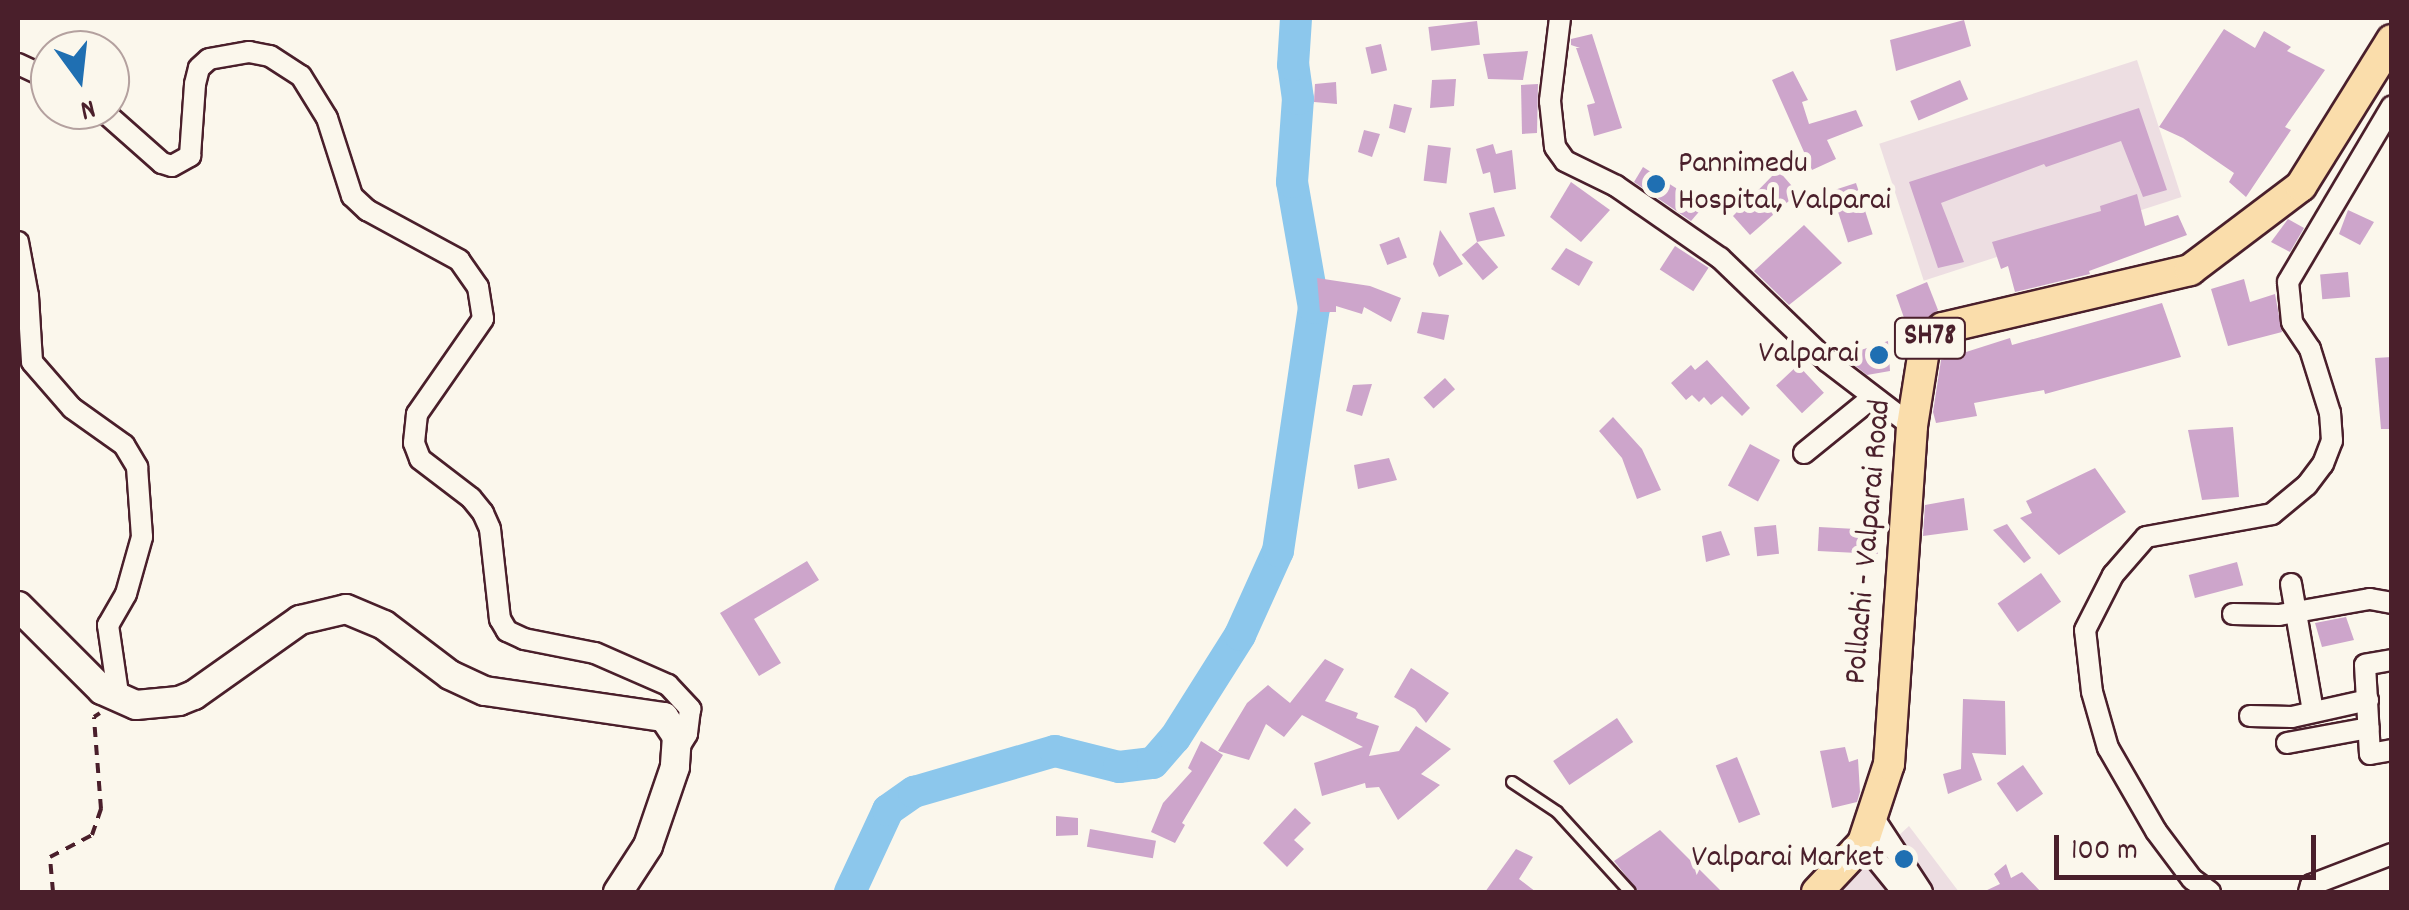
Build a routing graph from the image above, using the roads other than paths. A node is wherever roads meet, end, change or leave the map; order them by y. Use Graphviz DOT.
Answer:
graph roads {
  1 [pos="1560,18"];
  2 [pos="2392,40"];
  3 [pos="2392,106"];
  4 [pos="125,130"];
  5 [pos="18,242"];
  6 [pos="1873,397"];
  7 [pos="1912,426"];
  8 [pos="1804,453"];
  9 [pos="2291,584"];
  10 [pos="2392,603"];
  11 [pos="18,606"];
  12 [pos="2298,612"];
  13 [pos="2233,614"];
  14 [pos="2392,660"];
  15 [pos="119,700"];
  16 [pos="2368,700"];
  17 [pos="2313,711"];
  18 [pos="2250,716"];
  19 [pos="2369,728"];
  20 [pos="2286,742"];
  21 [pos="678,750"];
  22 [pos="2392,750"];
  23 [pos="1512,782"];
  24 [pos="1867,829"];
  25 [pos="2392,854"];
  26 [pos="618,892"];
  27 [pos="1630,892"];
  28 [pos="1817,892"];
  29 [pos="1903,892"];
  30 [pos="1922,892"];
  31 [pos="2210,892"];
  32 [pos="2309,892"];
  1 -- 6 [label="street"];
  2 -- 7 [label="main road, Pollachi - Valparai Road / SH78"];
  3 -- 31 [label="street"];
  4 -- 21 [label="street"];
  5 -- 15 [label="street"];
  6 -- 7 [label="street"];
  6 -- 8 [label="street"];
  7 -- 24 [label="main road, Pollachi - Valparai Road / SH78"];
  9 -- 12 [label="street"];
  10 -- 12 [label="street"];
  11 -- 15 [label="street"];
  12 -- 13 [label="street"];
  12 -- 17 [label="street"];
  14 -- 16 [label="street"];
  15 -- 21 [label="street"];
  16 -- 17 [label="street"];
  16 -- 19 [label="street"];
  17 -- 18 [label="street"];
  19 -- 20 [label="street"];
  19 -- 22 [label="street"];
  21 -- 26 [label="street"];
  23 -- 27 [label="lane"];
  24 -- 28 [label="main road, Pollachi - Valparai Road / SH78"];
  24 -- 29 [label="street"];
  24 -- 30 [label="street"];
  25 -- 32 [label="street"];
}
